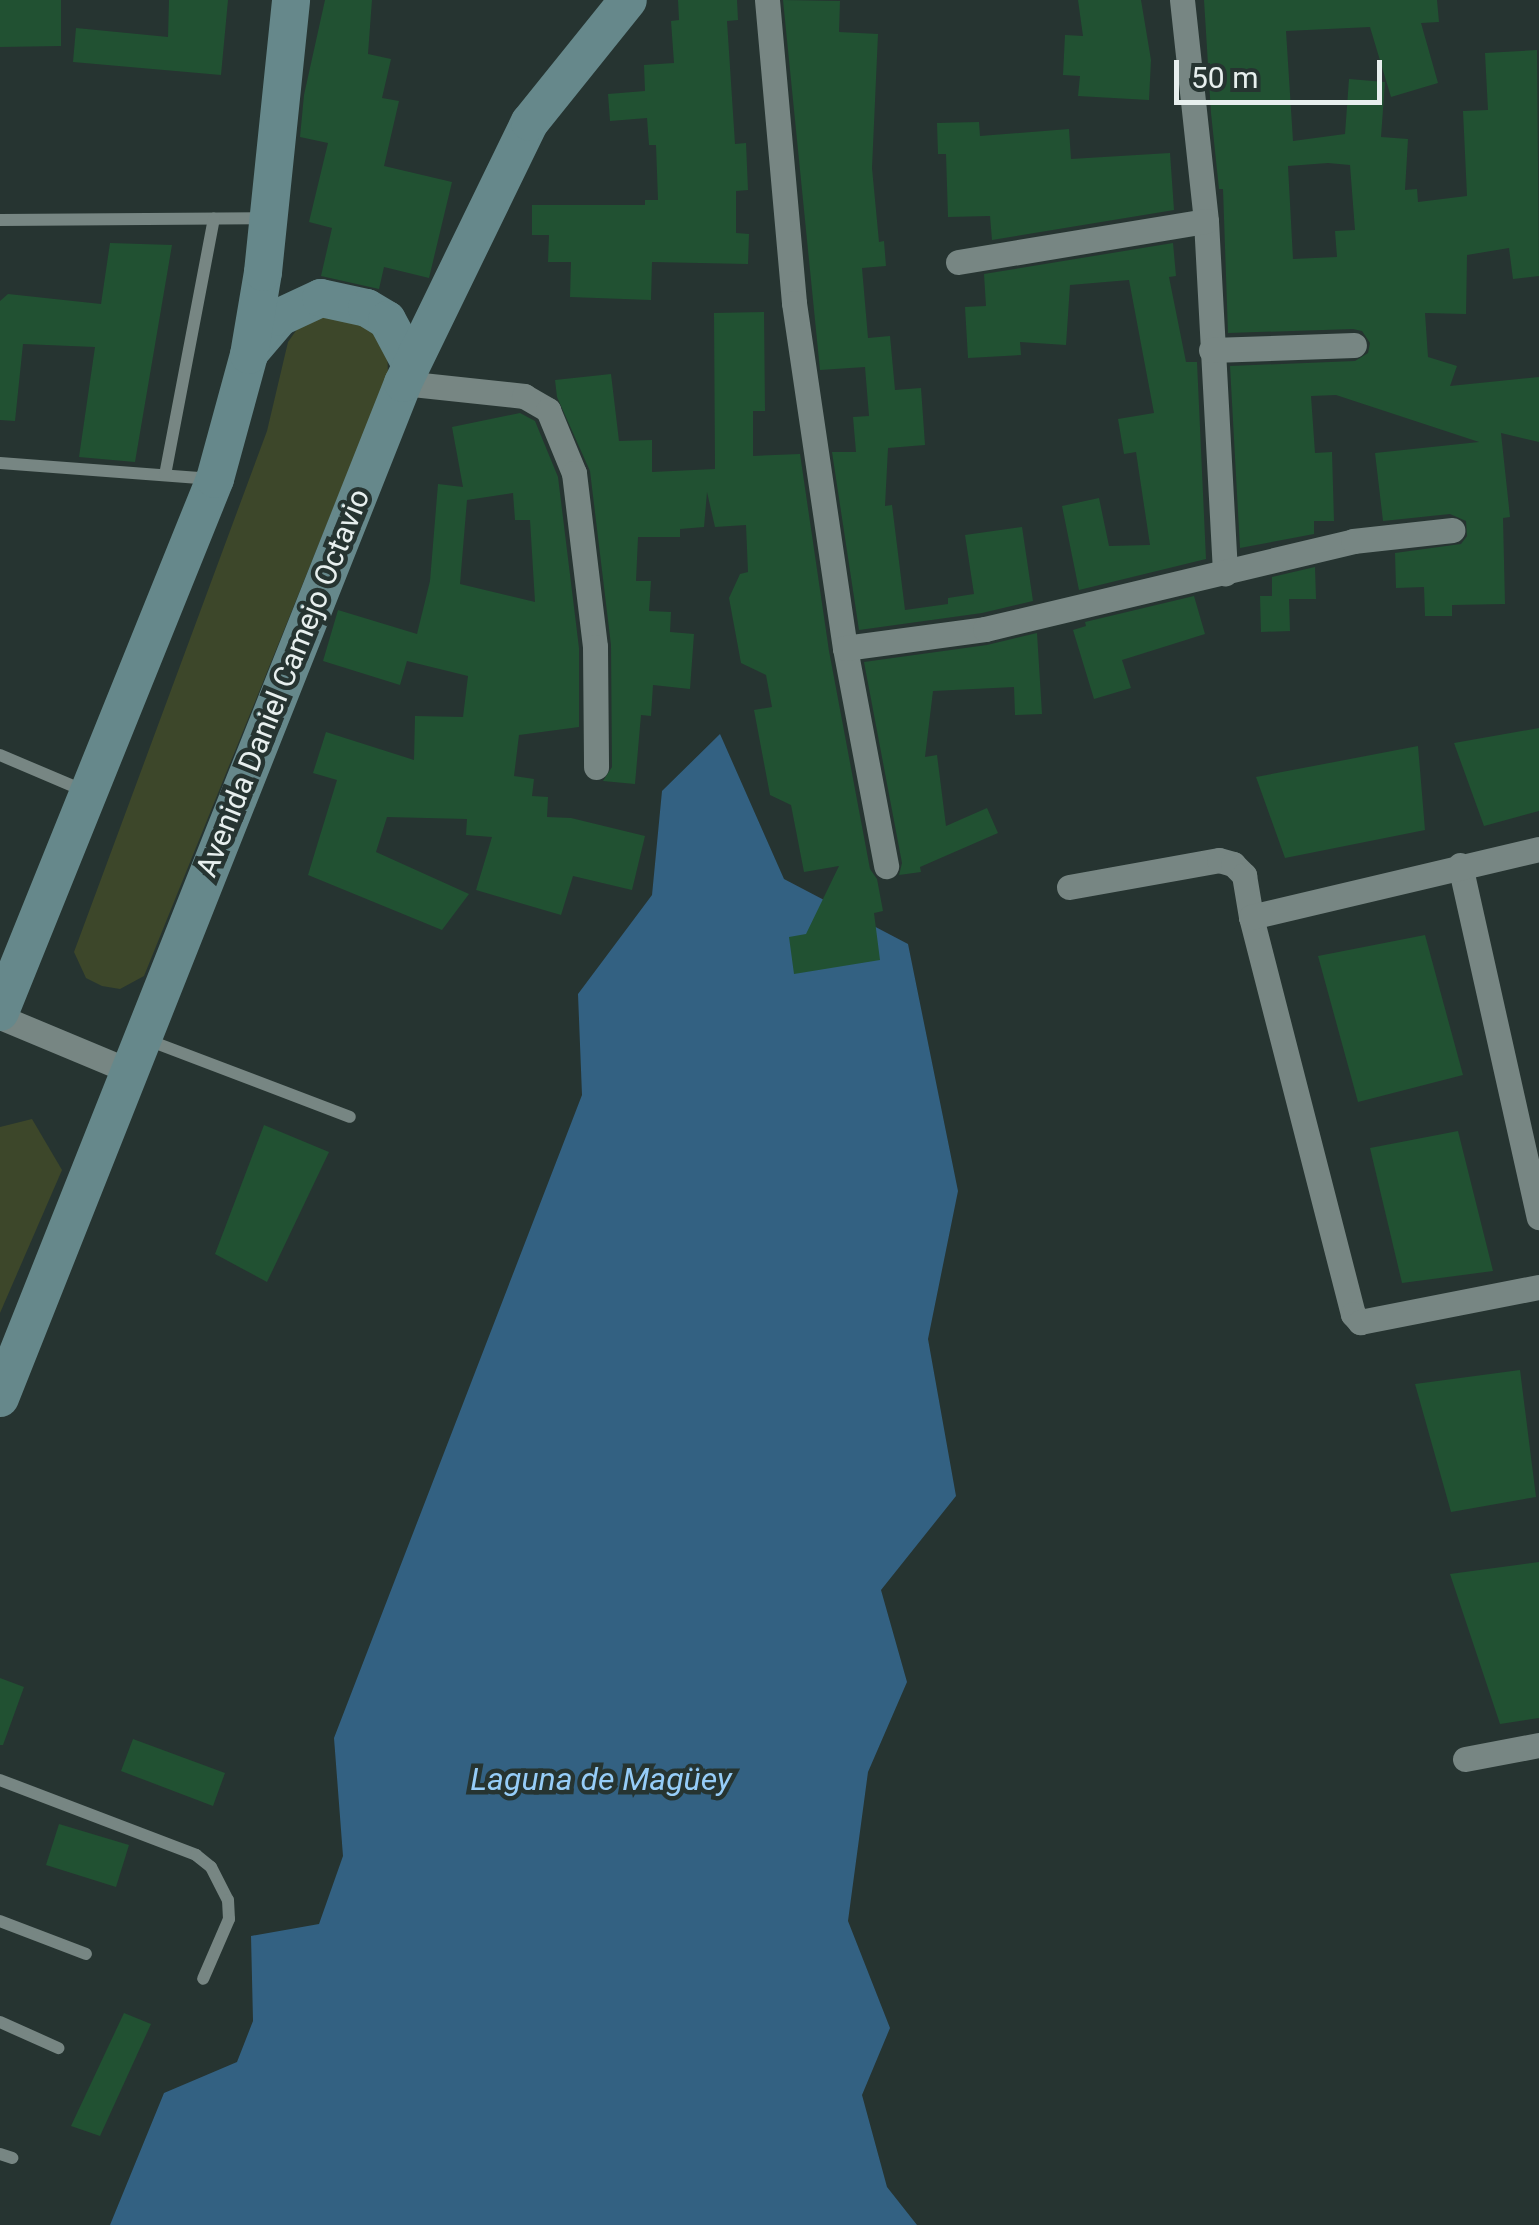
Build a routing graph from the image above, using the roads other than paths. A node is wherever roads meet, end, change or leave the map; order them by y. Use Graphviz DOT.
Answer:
graph roads {
  1 [pos="291,0"];
  2 [pos="628,0"];
  3 [pos="767,0"];
  4 [pos="1182,0"];
  5 [pos="270,218"];
  6 [pos="214,219"];
  7 [pos="0,220"];
  8 [pos="1206,221"];
  9 [pos="958,262"];
  10 [pos="1354,345"];
  11 [pos="1211,350"];
  12 [pos="249,354"];
  13 [pos="407,374"];
  14 [pos="0,463"];
  15 [pos="165,476"];
  16 [pos="215,479"];
  17 [pos="1452,530"];
  18 [pos="1225,573"];
  19 [pos="846,648"];
  20 [pos="0,755"];
  21 [pos="596,768"];
  22 [pos="90,793"];
  23 [pos="1539,849"];
  24 [pos="1460,865"];
  25 [pos="886,866"];
  26 [pos="1069,887"];
  27 [pos="1251,917"];
  28 [pos="0,1014"];
  29 [pos="136,1054"];
  30 [pos="350,1117"];
  31 [pos="1539,1217"];
  32 [pos="1539,1287"];
  33 [pos="0,1398"];
  34 [pos="1539,1745"];
  35 [pos="1465,1760"];
  36 [pos="0,1780"];
  37 [pos="0,1922"];
  38 [pos="86,1954"];
  39 [pos="203,1979"];
  40 [pos="0,2022"];
  41 [pos="58,2048"];
  1 -- 5 [label="main road"];
  2 -- 13 [label="main road, Avenida Daniel Camejo Octavio"];
  3 -- 19 [label="street"];
  4 -- 8 [label="street"];
  5 -- 6 [label="lane"];
  5 -- 12 [label="main road"];
  6 -- 7 [label="lane"];
  6 -- 15 [label="lane"];
  8 -- 9 [label="street"];
  8 -- 11 [label="street"];
  10 -- 11 [label="street"];
  11 -- 18 [label="street"];
  12 -- 13 [label="main road"];
  12 -- 16 [label="main road"];
  13 -- 21 [label="street"];
  13 -- 29 [label="main road, Avenida Daniel Camejo Octavio"];
  14 -- 15 [label="lane"];
  15 -- 16 [label="lane"];
  16 -- 22 [label="main road"];
  17 -- 18 [label="street"];
  18 -- 19 [label="street"];
  19 -- 25 [label="street"];
  20 -- 22 [label="lane"];
  22 -- 28 [label="main road"];
  23 -- 24 [label="street"];
  24 -- 27 [label="street"];
  24 -- 31 [label="street"];
  26 -- 27 [label="street"];
  27 -- 32 [label="street"];
  28 -- 29 [label="street"];
  29 -- 30 [label="lane"];
  29 -- 33 [label="main road, Avenida Daniel Camejo Octavio"];
  34 -- 35 [label="street"];
  36 -- 39 [label="lane"];
  37 -- 38 [label="lane"];
  40 -- 41 [label="lane"];
}
